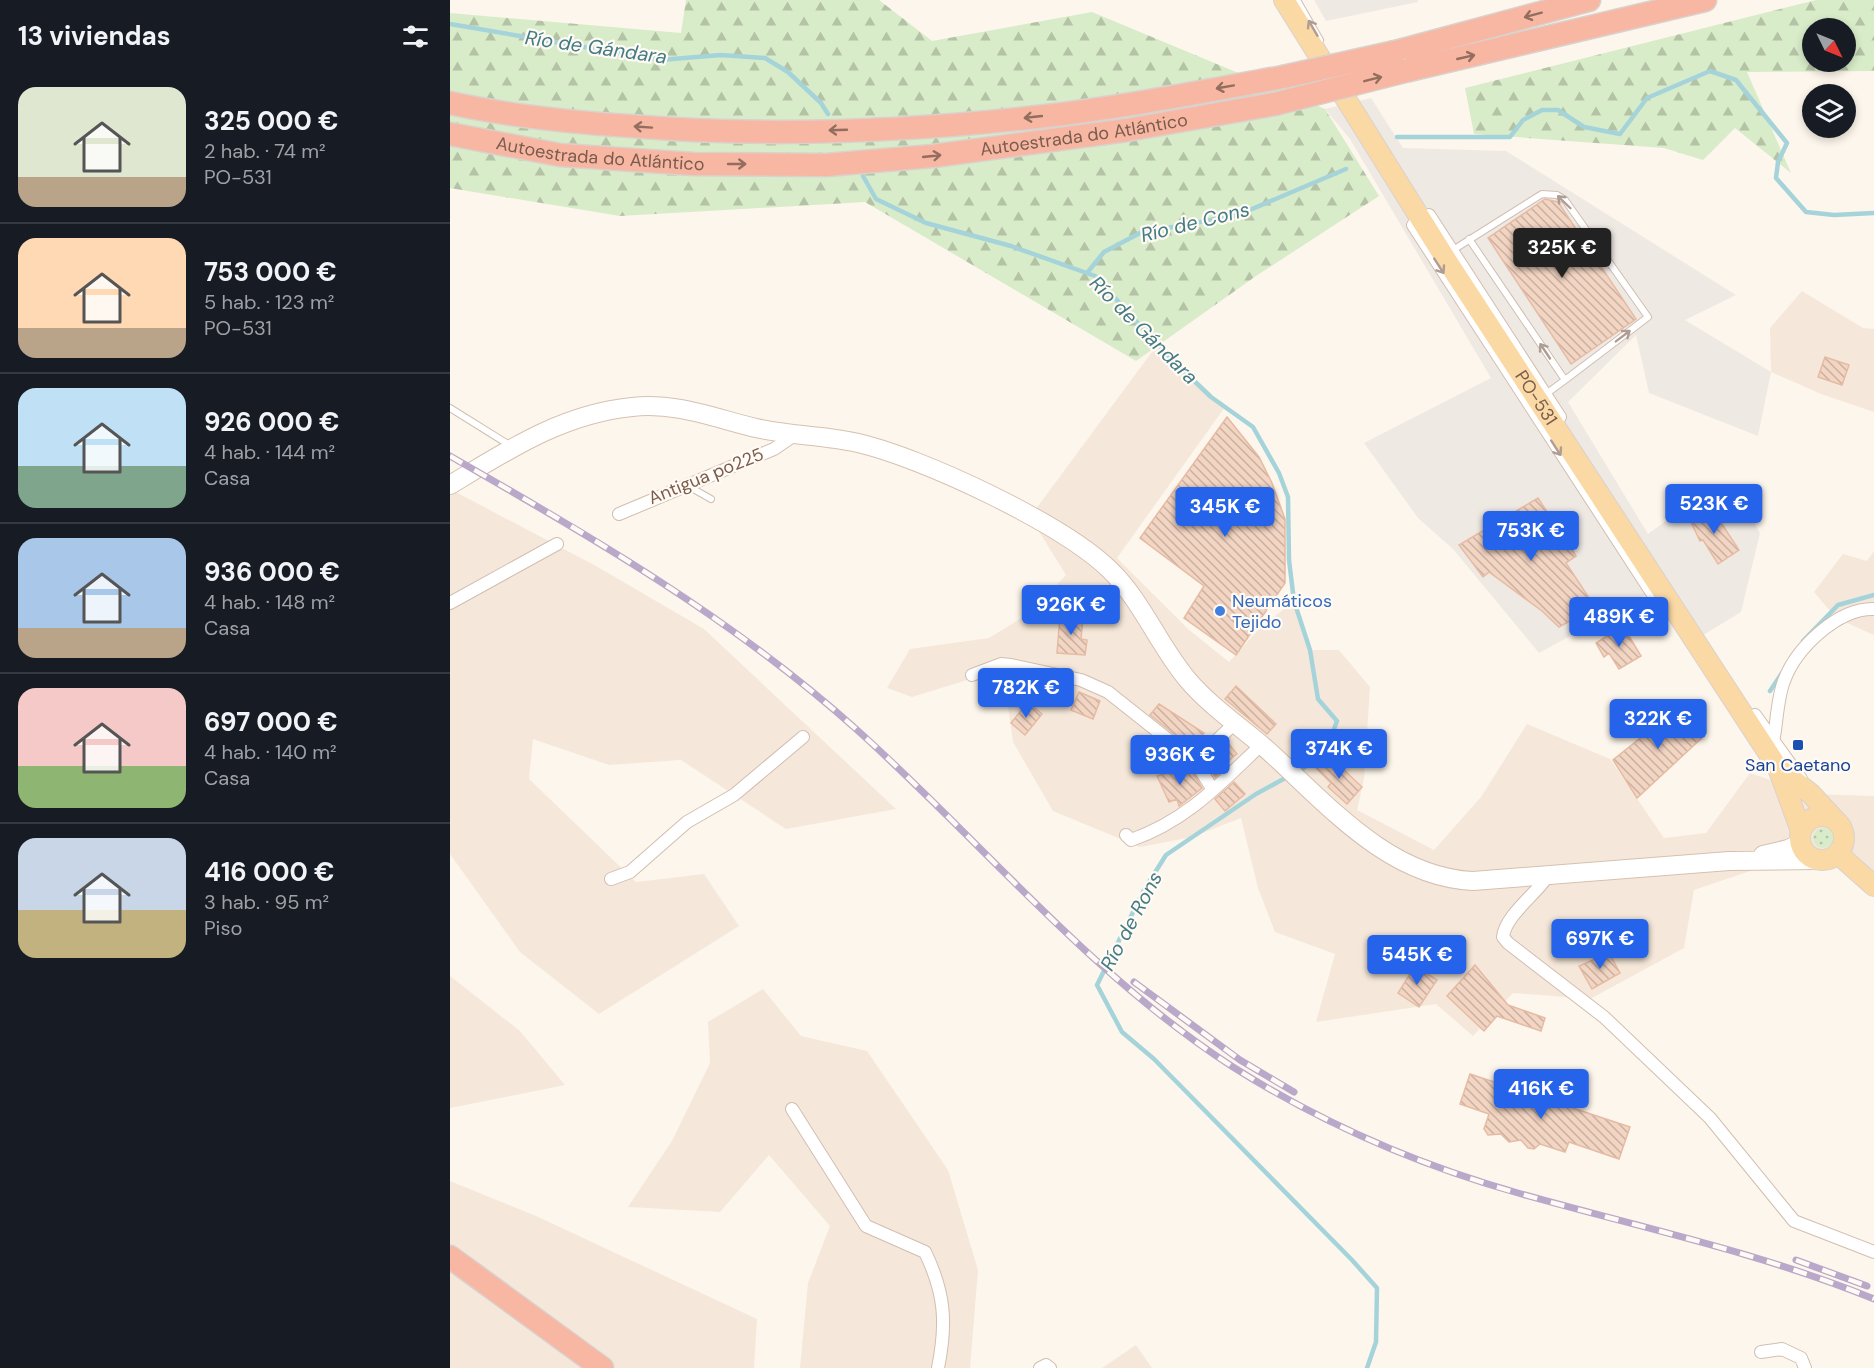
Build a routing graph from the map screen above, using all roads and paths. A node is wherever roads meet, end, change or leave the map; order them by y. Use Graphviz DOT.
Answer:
graph roads {
  1 [pos="1284,0"];
  2 [pos="1297,0"];
  3 [pos="1589,0"];
  4 [pos="1705,0"];
  5 [pos="1318,58"];
  6 [pos="450,103"];
  7 [pos="1358,119"];
  8 [pos="450,134"];
  9 [pos="1469,239"];
  10 [pos="1453,250"];
  11 [pos="1565,380"];
  12 [pos="1546,394"];
  13 [pos="450,408"];
  14 [pos="793,436"];
  15 [pos="512,447"];
  16 [pos="450,485"];
  17 [pos="686,485"];
  18 [pos="711,499"];
  19 [pos="619,514"];
  20 [pos="557,544"];
  21 [pos="450,603"];
  22 [pos="1874,609"];
  23 [pos="972,675"];
  24 [pos="1235,723"];
  25 [pos="803,737"];
  26 [pos="1773,742"];
  27 [pos="1261,745"];
  28 [pos="1195,760"];
  29 [pos="1778,768"];
  30 [pos="1214,790"];
  31 [pos="1811,794"];
  32 [pos="1793,810"];
  33 [pos="1835,820"];
  34 [pos="1126,836"];
  35 [pos="1801,837"];
  36 [pos="1838,854"];
  37 [pos="1816,860"];
  38 [pos="1737,861"];
  39 [pos="1547,877"];
  40 [pos="611,879"];
  41 [pos="1874,886"];
  42 [pos="792,1109"];
  43 [pos="1874,1252"];
  44 [pos="450,1257"];
  45 [pos="1761,1352"];
  46 [pos="602,1368"];
  47 [pos="938,1368"];
  48 [pos="1040,1368"];
  49 [pos="1050,1368"];
  50 [pos="1805,1368"];
  1 -- 5 [label="main road, PO-531"];
  5 -- 2 [label="lane, one-way"];
  3 -- 6 [label="highway, Autoestrada do Atlántico, one-way, bridge"];
  8 -- 4 [label="highway, Autoestrada do Atlántico, one-way, bridge"];
  5 -- 7 [label="main road, PO-531"];
  7 -- 10 [label="street, PO-531"];
  7 -- 29 [label="main road, PO-531"];
  7 -- 32 [label="street, PO-531, one-way"];
  9 -- 10 [label="lane"];
  11 -- 9 [label="lane, one-way"];
  11 -- 9 [label="lane, one-way"];
  10 -- 12 [label="street, PO-531"];
  11 -- 12 [label="lane"];
  12 -- 26 [label="street, PO-531"];
  13 -- 15 [label="lane"];
  14 -- 15 [label="main road"];
  14 -- 17 [label="street, Antigua po225"];
  14 -- 24 [label="main road"];
  15 -- 16 [label="main road"];
  17 -- 18 [label="lane"];
  17 -- 19 [label="street, Antigua po225"];
  20 -- 21 [label="street"];
  22 -- 26 [label="street"];
  23 -- 28 [label="street"];
  24 -- 27 [label="main road"];
  24 -- 28 [label="street"];
  25 -- 40 [label="street"];
  26 -- 31 [label="street, PO-531"];
  27 -- 30 [label="street"];
  27 -- 39 [label="main road"];
  28 -- 30 [label="street"];
  29 -- 31 [label="main road"];
  29 -- 32 [label="main road"];
  30 -- 34 [label="street"];
  31 -- 33 [label="main road, PO-531"];
  32 -- 35 [label="main road"];
  33 -- 35 [label="main road"];
  33 -- 36 [label="main road"];
  35 -- 37 [label="main road"];
  35 -- 38 [label="main road"];
  36 -- 37 [label="main road"];
  36 -- 41 [label="main road"];
  37 -- 38 [label="main road"];
  38 -- 39 [label="main road"];
  39 -- 43 [label="street"];
  42 -- 47 [label="street"];
  44 -- 46 [label="highway"];
  45 -- 50 [label="street"];
  48 -- 49 [label="street"];
}
